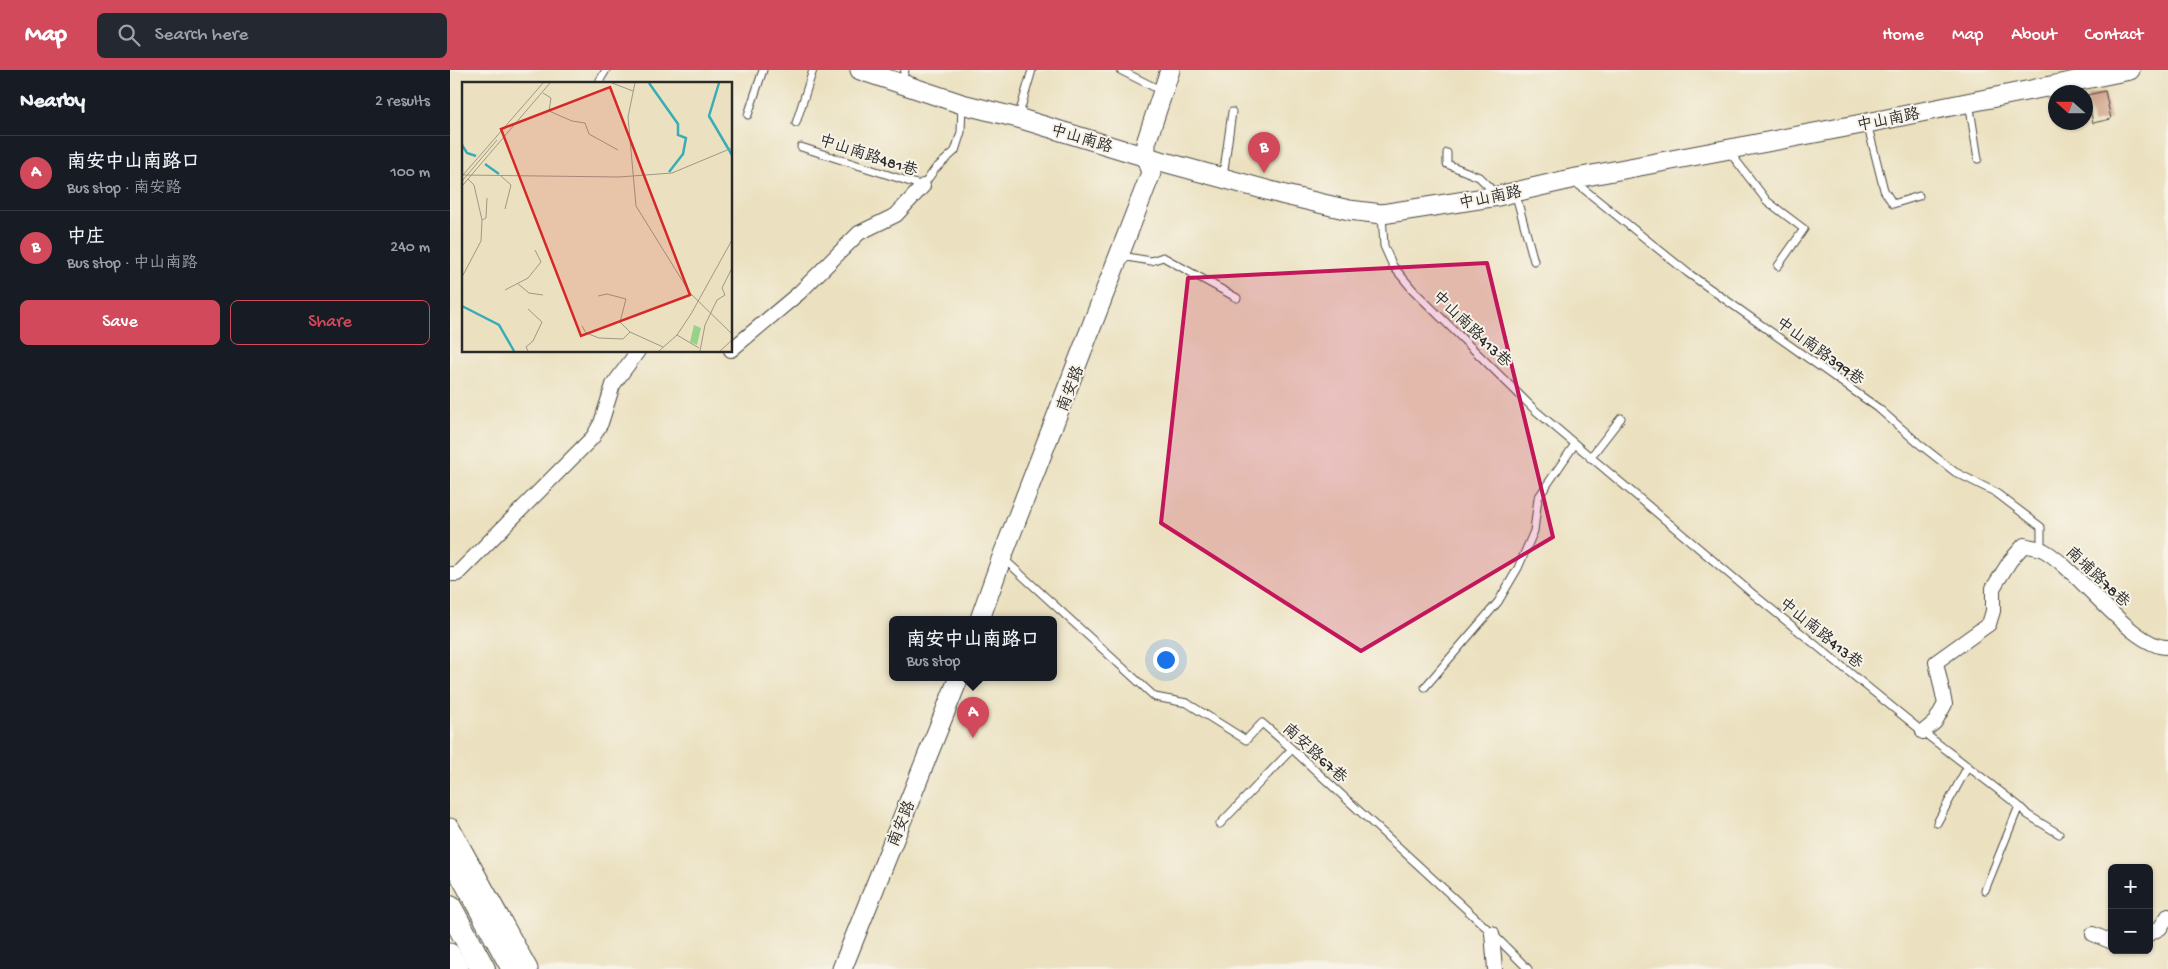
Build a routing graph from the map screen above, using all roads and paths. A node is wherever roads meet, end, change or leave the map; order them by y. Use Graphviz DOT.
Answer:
graph roads {
  1 [pos="606,70"];
  2 [pos="763,70"];
  3 [pos="813,70"];
  4 [pos="860,70"];
  5 [pos="1032,70"];
  6 [pos="1120,70"];
  7 [pos="1170,70"];
  8 [pos="2130,70"];
  9 [pos="903,77"];
  10 [pos="600,80"];
  11 [pos="1162,91"];
  12 [pos="1969,102"];
  13 [pos="962,104"];
  14 [pos="1232,112"];
  15 [pos="748,115"];
  16 [pos="1018,118"];
  17 [pos="796,123"];
  18 [pos="1867,123"];
  19 [pos="801,147"];
  20 [pos="1727,149"];
  21 [pos="1447,153"];
  22 [pos="1146,157"];
  23 [pos="1978,159"];
  24 [pos="1223,178"];
  25 [pos="1570,179"];
  26 [pos="923,186"];
  27 [pos="1506,194"];
  28 [pos="1920,196"];
  29 [pos="1382,214"];
  30 [pos="1121,256"];
  31 [pos="1534,261"];
  32 [pos="1778,266"];
  33 [pos="1237,298"];
  34 [pos="732,349"];
  35 [pos="637,352"];
  36 [pos="1621,418"];
  37 [pos="1575,444"];
  38 [pos="1590,458"];
  39 [pos="2041,549"];
  40 [pos="1002,557"];
  41 [pos="450,574"];
  42 [pos="981,616"];
  43 [pos="2168,647"];
  44 [pos="957,681"];
  45 [pos="1425,687"];
  46 [pos="1922,732"];
  47 [pos="1292,749"];
  48 [pos="1968,766"];
  49 [pos="2019,806"];
  50 [pos="1937,822"];
  51 [pos="1220,824"];
  52 [pos="450,828"];
  53 [pos="2059,834"];
  54 [pos="450,852"];
  55 [pos="1985,890"];
  56 [pos="450,908"];
  57 [pos="2168,916"];
  58 [pos="2153,932"];
  59 [pos="1492,933"];
  60 [pos="2093,934"];
  61 [pos="2108,940"];
  62 [pos="450,953"];
  63 [pos="459,969"];
  64 [pos="483,969"];
  65 [pos="514,969"];
  66 [pos="528,969"];
  67 [pos="842,969"];
  68 [pos="1495,969"];
  69 [pos="1528,969"];
  1 -- 10 [label="lane"];
  2 -- 15 [label="lane"];
  3 -- 17 [label="lane"];
  4 -- 9 [label="street, 中山南路"];
  5 -- 16 [label="lane"];
  6 -- 11 [label="lane"];
  7 -- 11 [label="street, 南安路"];
  8 -- 12 [label="street, 中山南路"];
  9 -- 13 [label="street, 中山南路"];
  11 -- 22 [label="street, 南安路"];
  12 -- 18 [label="street, 中山南路"];
  12 -- 23 [label="lane"];
  13 -- 16 [label="street, 中山南路"];
  13 -- 26 [label="lane, 中山南路481巷"];
  14 -- 24 [label="lane"];
  16 -- 22 [label="street, 中山南路"];
  18 -- 20 [label="street, 中山南路"];
  18 -- 28 [label="lane"];
  19 -- 26 [label="lane, 中山南路481巷"];
  20 -- 25 [label="street, 中山南路"];
  20 -- 32 [label="lane"];
  21 -- 27 [label="lane"];
  22 -- 24 [label="street, 中山南路"];
  22 -- 30 [label="street, 南安路"];
  24 -- 29 [label="street, 中山南路"];
  25 -- 27 [label="street, 中山南路"];
  25 -- 39 [label="lane, 中山南路399巷"];
  26 -- 34 [label="street"];
  27 -- 29 [label="street, 中山南路"];
  27 -- 31 [label="lane"];
  29 -- 37 [label="lane, 中山南路413巷"];
  30 -- 33 [label="lane"];
  30 -- 40 [label="street, 南安路"];
  35 -- 41 [label="street"];
  36 -- 38 [label="lane"];
  37 -- 38 [label="lane, 中山南路413巷"];
  37 -- 45 [label="lane"];
  38 -- 46 [label="lane, 中山南路413巷"];
  39 -- 43 [label="street, 南埔路78巷"];
  39 -- 46 [label="street, 南埔路78巷"];
  40 -- 42 [label="street, 南安路"];
  40 -- 47 [label="lane, 南安路67巷"];
  44 -- 67 [label="street, 南安路"];
  46 -- 48 [label="lane, 中山南路413巷"];
  47 -- 51 [label="lane"];
  47 -- 59 [label="lane, 南安路67巷"];
  48 -- 49 [label="lane, 中山南路413巷"];
  48 -- 50 [label="lane"];
  49 -- 53 [label="lane, 中山南路413巷"];
  49 -- 55 [label="lane"];
  52 -- 66 [label="street"];
  54 -- 65 [label="highway"];
  56 -- 64 [label="highway"];
  57 -- 58 [label="street"];
  59 -- 68 [label="street"];
  59 -- 69 [label="lane, 南安路67巷"];
  60 -- 61 [label="street"];
  62 -- 63 [label="street"];
}
